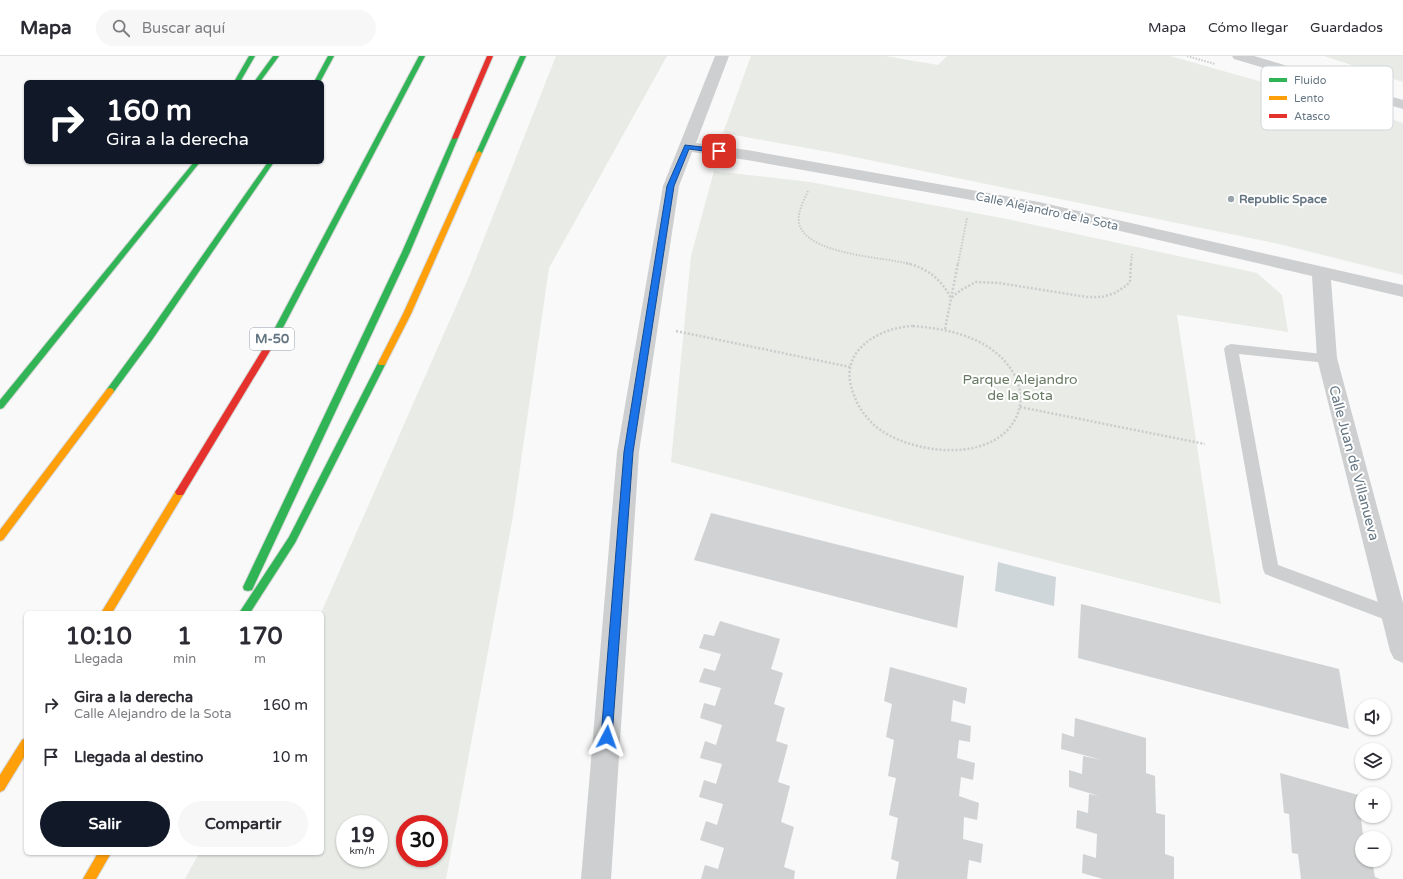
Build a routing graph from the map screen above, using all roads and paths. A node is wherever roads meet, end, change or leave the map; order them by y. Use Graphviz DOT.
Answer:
graph roads {
  1 [pos="252,56"];
  2 [pos="276,56"];
  3 [pos="331,56"];
  4 [pos="422,56"];
  5 [pos="490,56"];
  6 [pos="523,56"];
  7 [pos="722,56"];
  8 [pos="1239,56"];
  9 [pos="1266,56"];
  10 [pos="1272,66"];
  11 [pos="1299,66"];
  12 [pos="238,80"];
  13 [pos="258,80"];
  14 [pos="317,80"];
  15 [pos="1393,94"];
  16 [pos="1403,97"];
  17 [pos="1393,102"];
  18 [pos="1403,105"];
  19 [pos="687,147"];
  20 [pos="191,164"];
  21 [pos="195,164"];
  22 [pos="270,164"];
  23 [pos="810,187"];
  24 [pos="176,189"];
  25 [pos="967,214"];
  26 [pos="1132,250"];
  27 [pos="1321,272"];
  28 [pos="1403,291"];
  29 [pos="951,298"];
  30 [pos="945,329"];
  31 [pos="672,330"];
  32 [pos="1327,358"];
  33 [pos="850,367"];
  34 [pos="0,406"];
  35 [pos="1020,407"];
  36 [pos="1205,444"];
  37 [pos="0,537"];
  38 [pos="107,611"];
  39 [pos="236,611"];
  40 [pos="245,611"];
  41 [pos="1394,615"];
  42 [pos="1403,651"];
  43 [pos="24,747"];
  44 [pos="0,786"];
  45 [pos="104,855"];
  46 [pos="89,879"];
  47 [pos="596,879"];
  1 -- 12 [label="highway"];
  2 -- 13 [label="highway"];
  3 -- 14 [label="highway"];
  4 -- 38 [label="highway, M-50"];
  5 -- 39 [label="highway"];
  6 -- 40 [label="highway"];
  7 -- 19 [label="street"];
  8 -- 10 [label="street"];
  9 -- 11 [label="street"];
  15 -- 16 [label="street"];
  17 -- 18 [label="street"];
  19 -- 27 [label="street, Calle Alejandro de la Sota"];
  19 -- 47 [label="street"];
  20 -- 24 [label="highway"];
  21 -- 24 [label="highway"];
  22 -- 37 [label="highway"];
  23 -- 29 [label="path"];
  24 -- 34 [label="highway"];
  25 -- 29 [label="path"];
  26 -- 29 [label="path"];
  27 -- 28 [label="street, Calle Alejandro de la Sota"];
  27 -- 32 [label="street, Calle Juan de Villanueva"];
  29 -- 30 [label="path"];
  30 -- 33 [label="path"];
  30 -- 35 [label="path"];
  31 -- 33 [label="path"];
  32 -- 41 [label="street, Calle Juan de Villanueva"];
  32 -- 41 [label="lane"];
  33 -- 35 [label="path"];
  35 -- 36 [label="path"];
  41 -- 42 [label="street, Calle Juan de Villanueva"];
  43 -- 44 [label="highway"];
  45 -- 46 [label="highway"];
}
